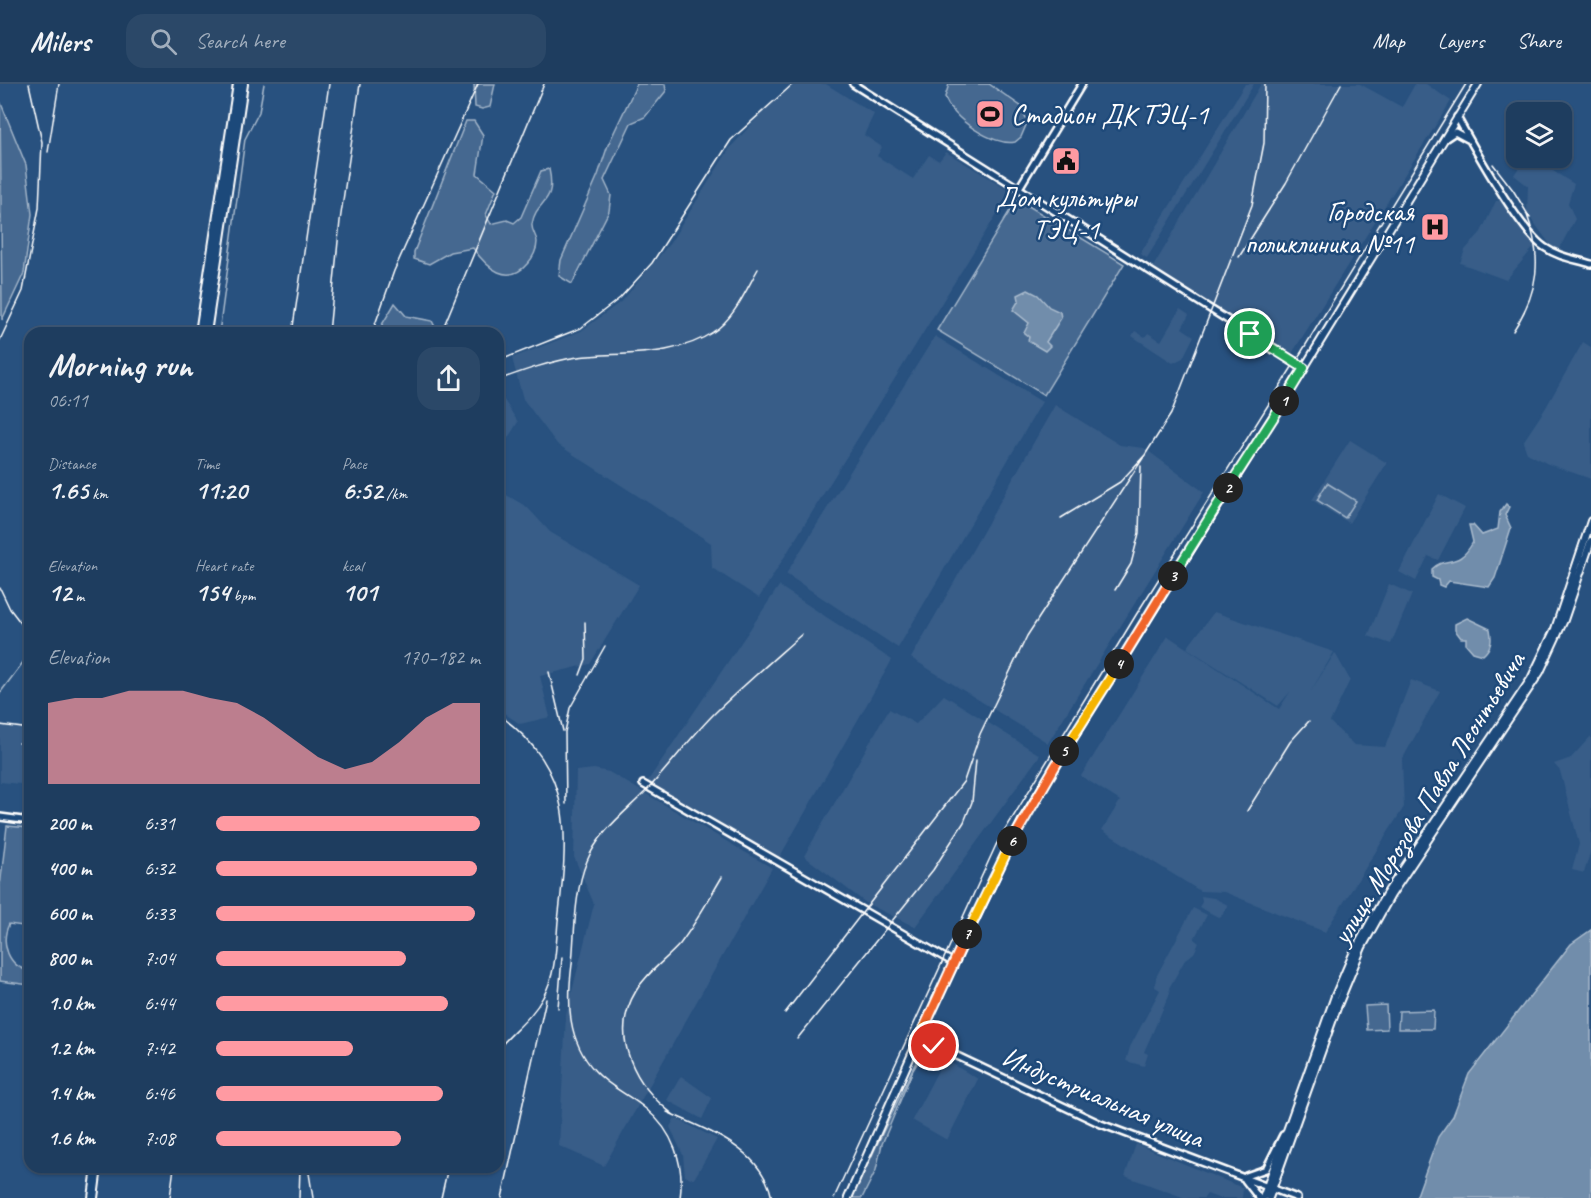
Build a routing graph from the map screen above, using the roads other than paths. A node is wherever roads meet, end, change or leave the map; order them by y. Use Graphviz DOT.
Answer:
graph roads {
  1 [pos="238,84"];
  2 [pos="243,84"];
  3 [pos="853,84"];
  4 [pos="1082,84"];
  5 [pos="1478,84"];
  6 [pos="1457,117"];
  7 [pos="1469,140"];
  8 [pos="1441,143"];
  9 [pos="1019,188"];
  10 [pos="1591,264"];
  11 [pos="201,327"];
  12 [pos="207,327"];
  13 [pos="1304,368"];
  14 [pos="1591,521"];
  15 [pos="1591,541"];
  16 [pos="643,784"];
  17 [pos="0,817"];
  18 [pos="24,819"];
  19 [pos="954,963"];
  20 [pos="919,1038"];
  21 [pos="1288,1128"];
  22 [pos="96,1173"];
  23 [pos="1241,1176"];
  24 [pos="1270,1187"];
  25 [pos="93,1198"];
  26 [pos="848,1198"];
  27 [pos="1259,1198"];
  28 [pos="1263,1198"];
  29 [pos="1269,1198"];
  30 [pos="1296,1198"];
  1 -- 11 [label="highway"];
  2 -- 12 [label="highway"];
  3 -- 9 [label="street"];
  4 -- 9 [label="street"];
  5 -- 6 [label="main road"];
  6 -- 7 [label="street"];
  6 -- 8 [label="main road"];
  7 -- 8 [label="street"];
  7 -- 10 [label="street"];
  8 -- 13 [label="main road"];
  9 -- 13 [label="street"];
  13 -- 19 [label="main road"];
  14 -- 21 [label="main road, улица Морозова Павла Леонтьевича"];
  15 -- 24 [label="main road, улица Морозова Павла Леонтьевича"];
  16 -- 19 [label="street"];
  17 -- 18 [label="street"];
  19 -- 20 [label="main road"];
  20 -- 23 [label="street, Индустриальная улица"];
  20 -- 26 [label="main road"];
  21 -- 23 [label="street"];
  21 -- 24 [label="main road, улица Морозова Павла Леонтьевича"];
  22 -- 25 [label="highway"];
  23 -- 24 [label="street, Индустриальная улица"];
  23 -- 27 [label="street"];
  24 -- 28 [label="main road, улица Морозова Павла Леонтьевича"];
  24 -- 29 [label="main road, улица Морозова Павла Леонтьевича"];
  24 -- 30 [label="street, Индустриальная улица"];
}
